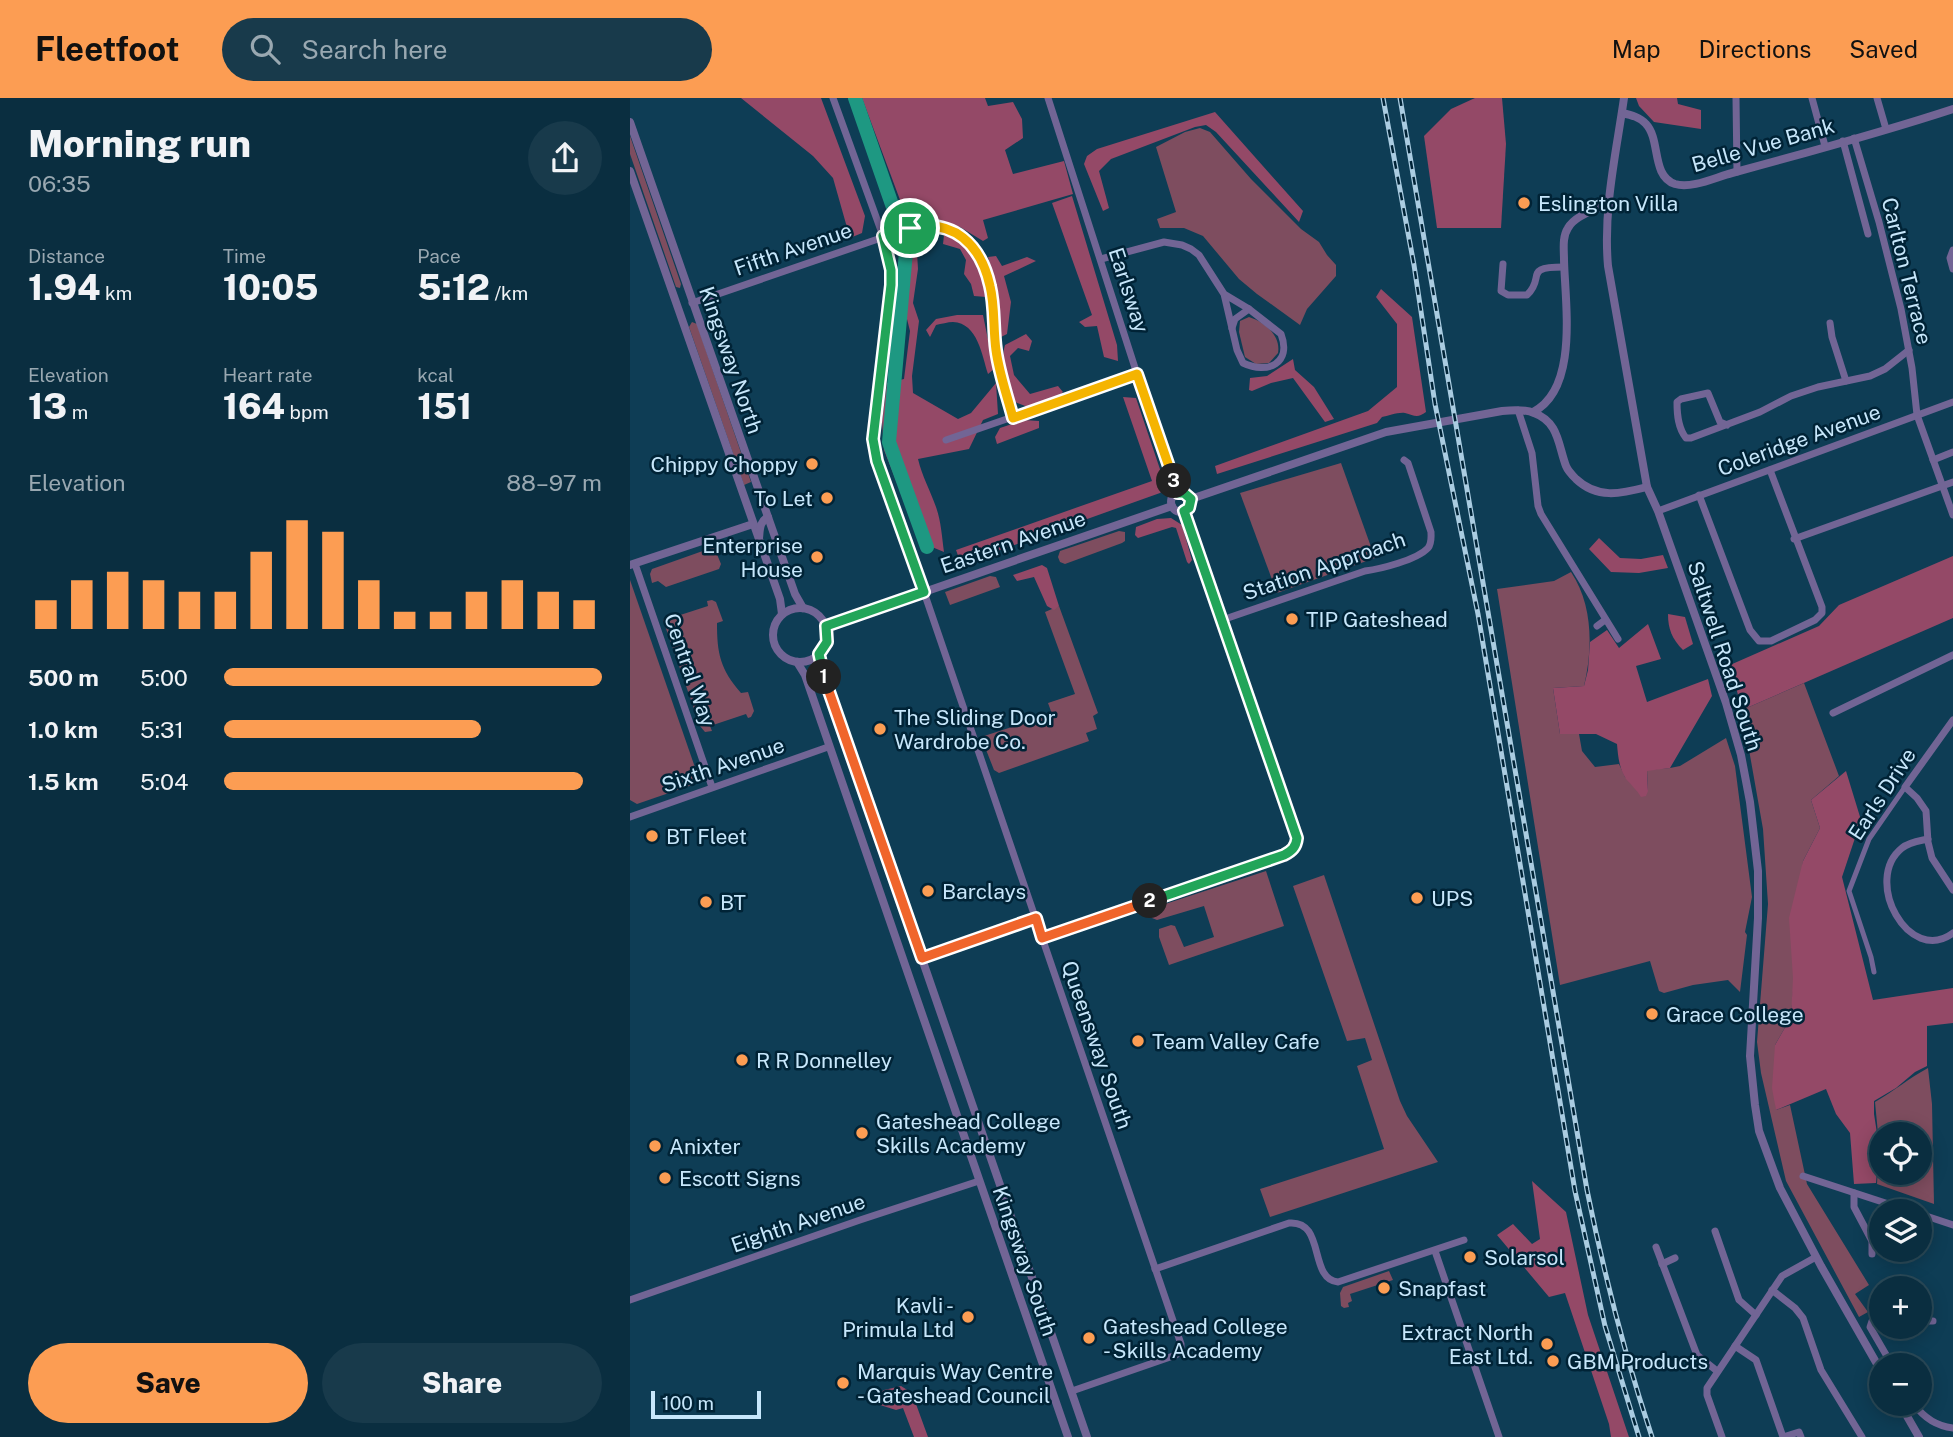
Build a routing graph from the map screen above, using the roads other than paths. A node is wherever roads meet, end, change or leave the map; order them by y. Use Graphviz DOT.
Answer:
graph roads {
  1 [pos="833,98"];
  2 [pos="1048,98"];
  3 [pos="1625,98"];
  4 [pos="1736,98"];
  5 [pos="1812,98"];
  6 [pos="1877,98"];
  7 [pos="1953,110"];
  8 [pos="1622,113"];
  9 [pos="630,122"];
  10 [pos="1886,129"];
  11 [pos="1854,138"];
  12 [pos="1843,141"];
  13 [pos="1825,146"];
  14 [pos="630,171"];
  15 [pos="1737,172"];
  16 [pos="1609,203"];
  17 [pos="1868,234"];
  18 [pos="887,235"];
  19 [pos="1952,252"];
  20 [pos="1101,260"];
  21 [pos="1503,264"];
  22 [pos="1564,267"];
  23 [pos="1953,269"];
  24 [pos="1224,294"];
  25 [pos="692,303"];
  26 [pos="678,307"];
  27 [pos="1249,309"];
  28 [pos="1830,323"];
  29 [pos="1232,329"];
  30 [pos="1909,350"];
  31 [pos="1137,374"];
  32 [pos="1846,381"];
  33 [pos="1953,402"];
  34 [pos="1518,410"];
  35 [pos="1533,412"];
  36 [pos="1917,415"];
  37 [pos="1013,418"];
  38 [pos="1727,425"];
  39 [pos="946,440"];
  40 [pos="1953,453"];
  41 [pos="1404,460"];
  42 [pos="1933,460"];
  43 [pos="1769,470"];
  44 [pos="1953,482"];
  45 [pos="1942,486"];
  46 [pos="1647,487"];
  47 [pos="1178,493"];
  48 [pos="1699,495"];
  49 [pos="1191,499"];
  50 [pos="1172,506"];
  51 [pos="1184,511"];
  52 [pos="1657,511"];
  53 [pos="1953,515"];
  54 [pos="768,517"];
  55 [pos="753,524"];
  56 [pos="1794,539"];
  57 [pos="759,541"];
  58 [pos="633,565"];
  59 [pos="924,592"];
  60 [pos="803,608"];
  61 [pos="782,614"];
  62 [pos="1222,620"];
  63 [pos="1605,620"];
  64 [pos="826,626"];
  65 [pos="1597,626"];
  66 [pos="1618,639"];
  67 [pos="819,654"];
  68 [pos="1953,655"];
  69 [pos="797,662"];
  70 [pos="1833,713"];
  71 [pos="1953,720"];
  72 [pos="828,747"];
  73 [pos="712,787"];
  74 [pos="1905,787"];
  75 [pos="630,817"];
  76 [pos="1928,839"];
  77 [pos="1953,890"];
  78 [pos="1036,918"];
  79 [pos="1953,933"];
  80 [pos="1042,938"];
  81 [pos="922,958"];
  82 [pos="1874,972"];
  83 [pos="1803,1176"];
  84 [pos="979,1181"];
  85 [pos="1854,1193"];
  86 [pos="1873,1199"];
  87 [pos="1932,1218"];
  88 [pos="1953,1225"];
  89 [pos="1715,1231"];
  90 [pos="1869,1235"];
  91 [pos="1464,1240"];
  92 [pos="1656,1247"];
  93 [pos="1435,1251"];
  94 [pos="1816,1256"];
  95 [pos="1675,1258"];
  96 [pos="1662,1264"];
  97 [pos="1155,1269"];
  98 [pos="1772,1290"];
  99 [pos="630,1300"];
  100 [pos="1756,1315"];
  101 [pos="1735,1346"];
  102 [pos="1871,1353"];
  103 [pos="1717,1371"];
  104 [pos="1072,1391"];
  105 [pos="1907,1416"];
  106 [pos="1923,1416"];
  107 [pos="1953,1428"];
  108 [pos="1800,1434"];
  109 [pos="1068,1437"];
  110 [pos="1087,1437"];
  111 [pos="1499,1437"];
  112 [pos="1722,1437"];
  113 [pos="1862,1437"];
  114 [pos="1919,1437"];
  1 -- 18 [label="street, Queensway South"];
  2 -- 20 [label="street, Earlsway"];
  3 -- 8 [label="street, Saltwell Road South"];
  4 -- 15 [label="street"];
  5 -- 13 [label="street"];
  6 -- 10 [label="street"];
  7 -- 10 [label="street, Belle Vue Bank"];
  8 -- 15 [label="street, Belle Vue Bank"];
  8 -- 16 [label="street, Saltwell Road South"];
  9 -- 25 [label="street, Kingsway North"];
  10 -- 11 [label="street, Belle Vue Bank"];
  11 -- 12 [label="street, Belle Vue Bank"];
  11 -- 30 [label="street, Carlton Terrace"];
  12 -- 13 [label="street, Belle Vue Bank"];
  12 -- 17 [label="street"];
  13 -- 15 [label="street, Belle Vue Bank"];
  14 -- 26 [label="street, Kingsway North"];
  16 -- 22 [label="street"];
  16 -- 46 [label="street, Saltwell Road South"];
  18 -- 25 [label="street, Fifth Avenue"];
  18 -- 37 [label="street, Fifth Avenue"];
  18 -- 59 [label="street, Queensway South"];
  19 -- 23 [label="street"];
  20 -- 24 [label="street"];
  20 -- 31 [label="street, Earlsway"];
  21 -- 22 [label="street"];
  22 -- 35 [label="street"];
  24 -- 27 [label="street"];
  24 -- 29 [label="street"];
  25 -- 26 [label="street"];
  25 -- 54 [label="street, Kingsway North"];
  26 -- 55 [label="street, Kingsway North"];
  27 -- 29 [label="street"];
  27 -- 29 [label="street"];
  28 -- 32 [label="street"];
  30 -- 32 [label="street"];
  30 -- 36 [label="street, Carlton Terrace"];
  31 -- 37 [label="street"];
  31 -- 47 [label="street, Earlsway"];
  32 -- 38 [label="street"];
  33 -- 36 [label="street, Coleridge Avenue"];
  34 -- 35 [label="street"];
  34 -- 49 [label="street"];
  34 -- 63 [label="street"];
  35 -- 46 [label="street"];
  36 -- 42 [label="street, Carlton Terrace"];
  36 -- 43 [label="street, Coleridge Avenue"];
  37 -- 39 [label="street"];
  38 -- 38 [label="street"];
  40 -- 42 [label="street"];
  41 -- 62 [label="street, Station Approach"];
  42 -- 45 [label="street, Carlton Terrace"];
  43 -- 48 [label="street, Coleridge Avenue"];
  43 -- 56 [label="street"];
  44 -- 45 [label="street"];
  45 -- 53 [label="street, Carlton Terrace"];
  45 -- 56 [label="street"];
  46 -- 52 [label="street, Saltwell Road South"];
  47 -- 49 [label="street"];
  47 -- 50 [label="street"];
  48 -- 52 [label="street, Coleridge Avenue"];
  48 -- 56 [label="street"];
  49 -- 51 [label="street"];
  50 -- 51 [label="street"];
  50 -- 59 [label="street, Eastern Avenue"];
  51 -- 62 [label="street"];
  52 -- 94 [label="street, Saltwell Road South"];
  54 -- 57 [label="street"];
  54 -- 60 [label="street, Kingsway North"];
  55 -- 57 [label="street, Kingsway North"];
  55 -- 58 [label="street"];
  57 -- 61 [label="street, Kingsway North"];
  58 -- 73 [label="street, Central Way"];
  59 -- 64 [label="street, Eastern Avenue"];
  59 -- 78 [label="street, Queensway South"];
  60 -- 61 [label="street"];
  60 -- 64 [label="street"];
  61 -- 69 [label="street"];
  62 -- 80 [label="street"];
  63 -- 65 [label="street"];
  63 -- 66 [label="street"];
  64 -- 67 [label="street"];
  67 -- 69 [label="street"];
  67 -- 81 [label="street, Kingsway South"];
  68 -- 70 [label="street"];
  69 -- 72 [label="street, Kingsway South"];
  71 -- 74 [label="street, Earls Drive"];
  72 -- 73 [label="street, Sixth Avenue"];
  72 -- 84 [label="street, Kingsway South"];
  73 -- 75 [label="street, Sixth Avenue"];
  74 -- 76 [label="street"];
  74 -- 82 [label="street, Earls Drive"];
  76 -- 77 [label="street"];
  76 -- 79 [label="street"];
  78 -- 80 [label="street, Queensway South"];
  78 -- 81 [label="street"];
  80 -- 97 [label="street, Queensway South"];
  81 -- 104 [label="street, Kingsway South"];
  83 -- 85 [label="street"];
  84 -- 99 [label="street, Eighth Avenue"];
  84 -- 109 [label="street, Kingsway South"];
  85 -- 86 [label="street"];
  85 -- 90 [label="street"];
  87 -- 88 [label="street"];
  89 -- 100 [label="street"];
  91 -- 93 [label="street"];
  92 -- 96 [label="street"];
  93 -- 97 [label="street"];
  93 -- 111 [label="street"];
  94 -- 98 [label="street"];
  94 -- 102 [label="street, Saltwell Road South"];
  95 -- 96 [label="street"];
  96 -- 103 [label="street"];
  97 -- 104 [label="street, Queensway South"];
  98 -- 100 [label="street"];
  98 -- 113 [label="street"];
  100 -- 101 [label="street"];
  101 -- 103 [label="street"];
  101 -- 108 [label="street"];
  103 -- 112 [label="street"];
  104 -- 110 [label="street, Kingsway South"];
  105 -- 114 [label="street"];
  106 -- 107 [label="street"];
}
